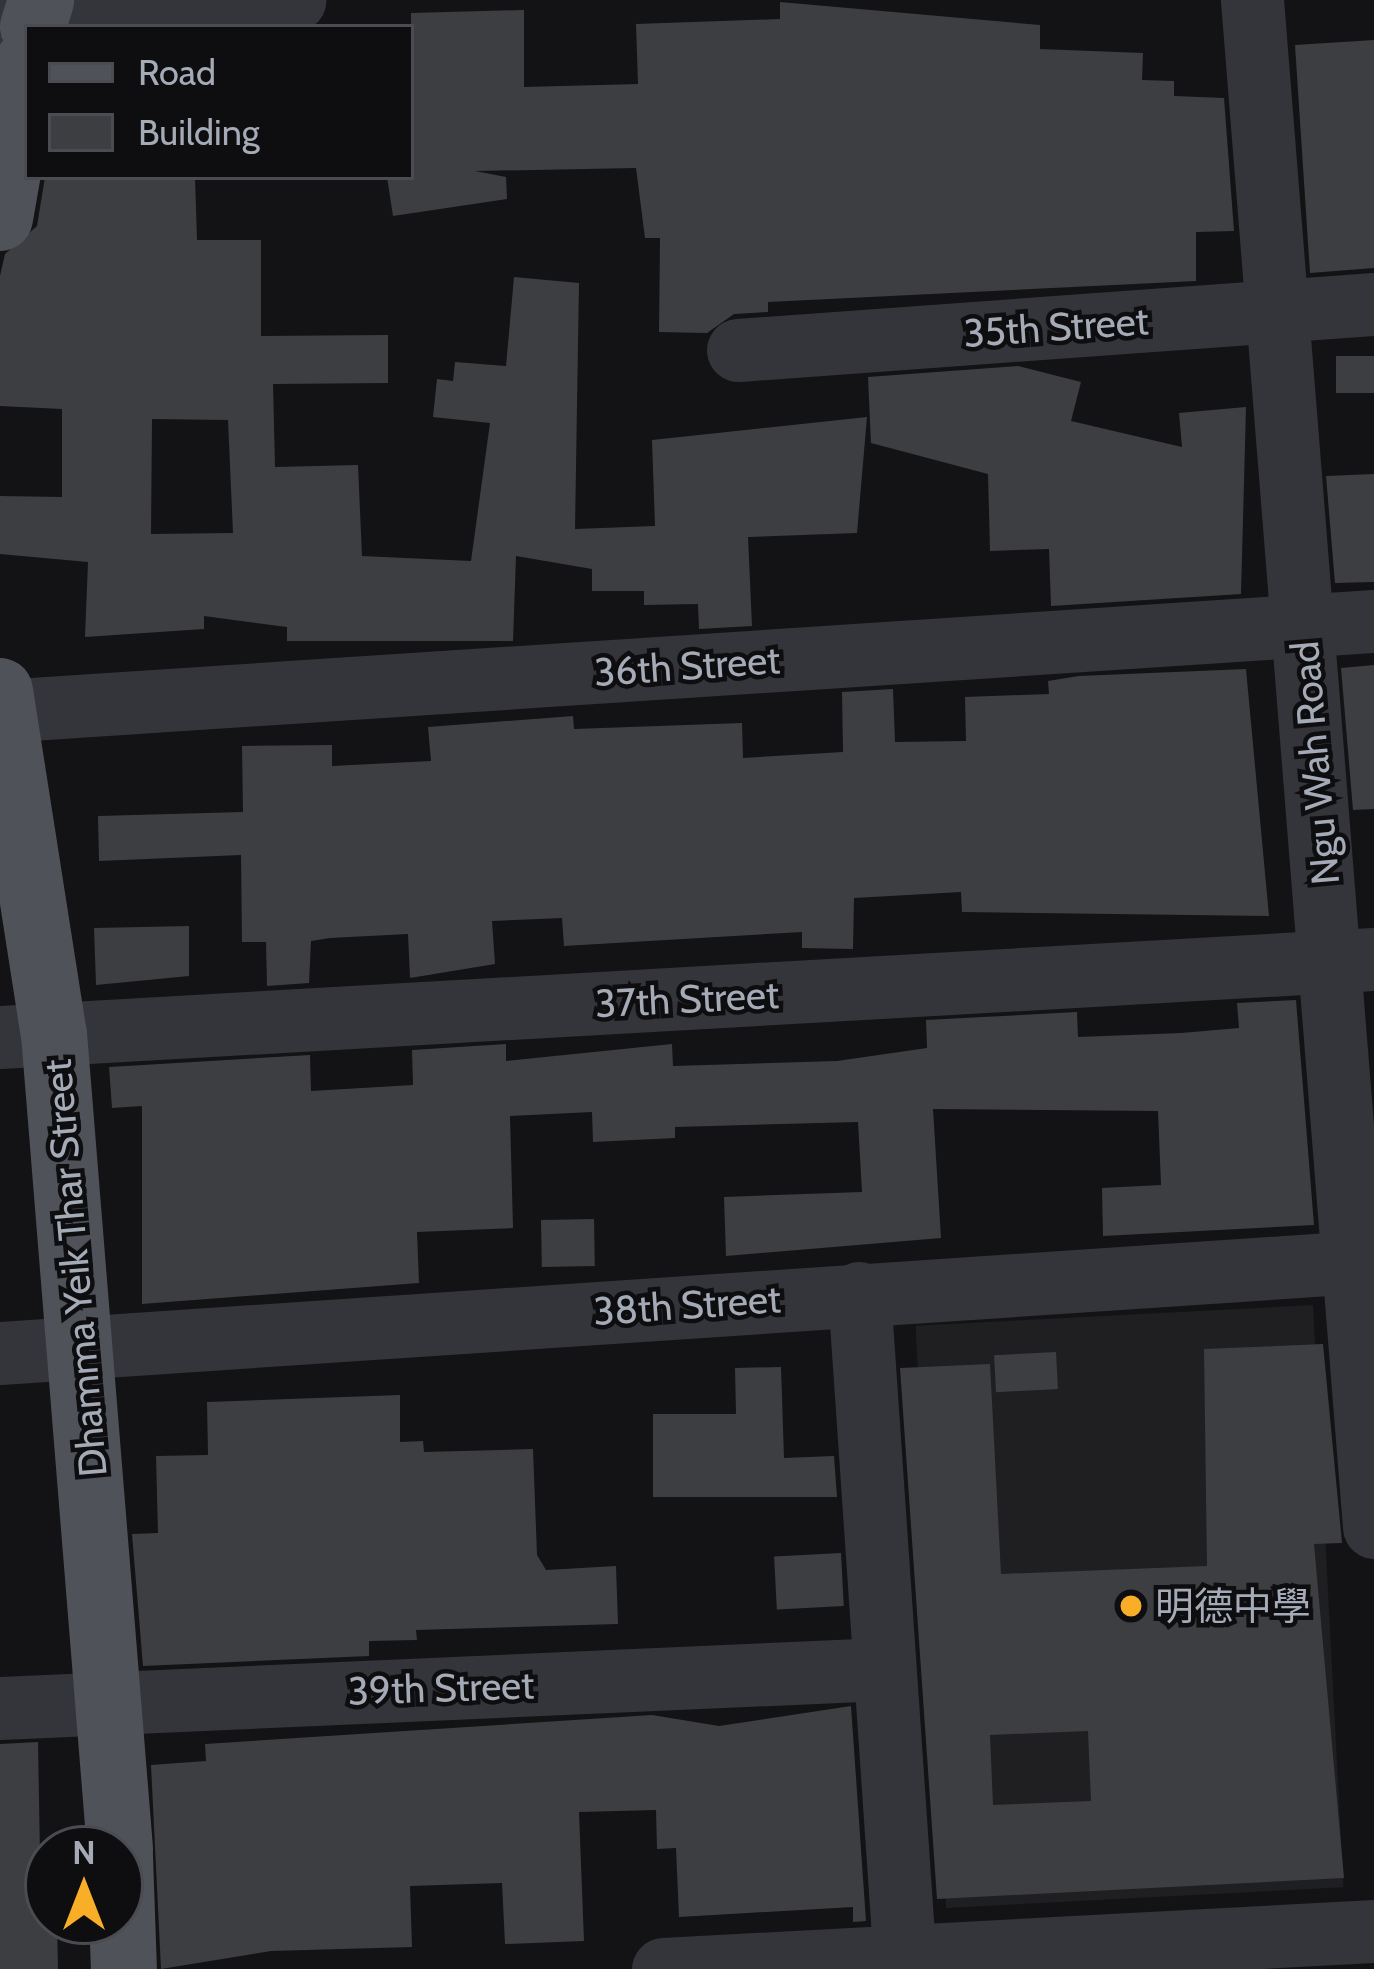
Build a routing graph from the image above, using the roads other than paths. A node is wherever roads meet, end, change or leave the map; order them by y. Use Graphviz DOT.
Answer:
graph roads {
  1 [pos="293,0"];
  2 [pos="1252,0"];
  3 [pos="38,24"];
  4 [pos="24,46"];
  5 [pos="0,218"];
  6 [pos="1374,304"];
  7 [pos="1280,311"];
  8 [pos="738,350"];
  9 [pos="1374,621"];
  10 [pos="1302,626"];
  11 [pos="3,704"];
  12 [pos="1353,961"];
  13 [pos="27,1035"];
  14 [pos="1364,1262"];
  15 [pos="859,1293"];
  16 [pos="84,1348"];
  17 [pos="0,1353"];
  18 [pos="1374,1527"];
  19 [pos="882,1669"];
  20 [pos="114,1702"];
  21 [pos="0,1708"];
  22 [pos="119,1825"];
  23 [pos="1374,1931"];
  24 [pos="904,1949"];
  25 [pos="663,1969"];
  1 -- 3 [label="street"];
  2 -- 7 [label="street, Ngu Wah Road"];
  4 -- 5 [label="main road"];
  6 -- 7 [label="street, 35th Street"];
  7 -- 8 [label="street, 35th Street"];
  7 -- 10 [label="street, Ngu Wah Road"];
  9 -- 10 [label="street, 36th Street"];
  10 -- 11 [label="street, 36th Street"];
  10 -- 12 [label="street, Ngu Wah Road"];
  11 -- 13 [label="main road, Dhamma Yeik Thar Street"];
  12 -- 13 [label="street, 37th Street"];
  12 -- 14 [label="street, Ngu Wah Road"];
  13 -- 16 [label="main road, Dhamma Yeik Thar Street"];
  14 -- 15 [label="street, 38th Street"];
  14 -- 18 [label="street, Ngu Wah Road"];
  15 -- 16 [label="street, 38th Street"];
  15 -- 19 [label="street"];
  16 -- 17 [label="street, 38th Street"];
  16 -- 20 [label="main road, Dhamma Yeik Thar Street"];
  19 -- 20 [label="street, 39th Street"];
  19 -- 24 [label="street"];
  20 -- 21 [label="street, 39th Street"];
  20 -- 22 [label="main road, Dhamma Yeik Thar Street"];
  23 -- 24 [label="street"];
  24 -- 25 [label="street"];
}
